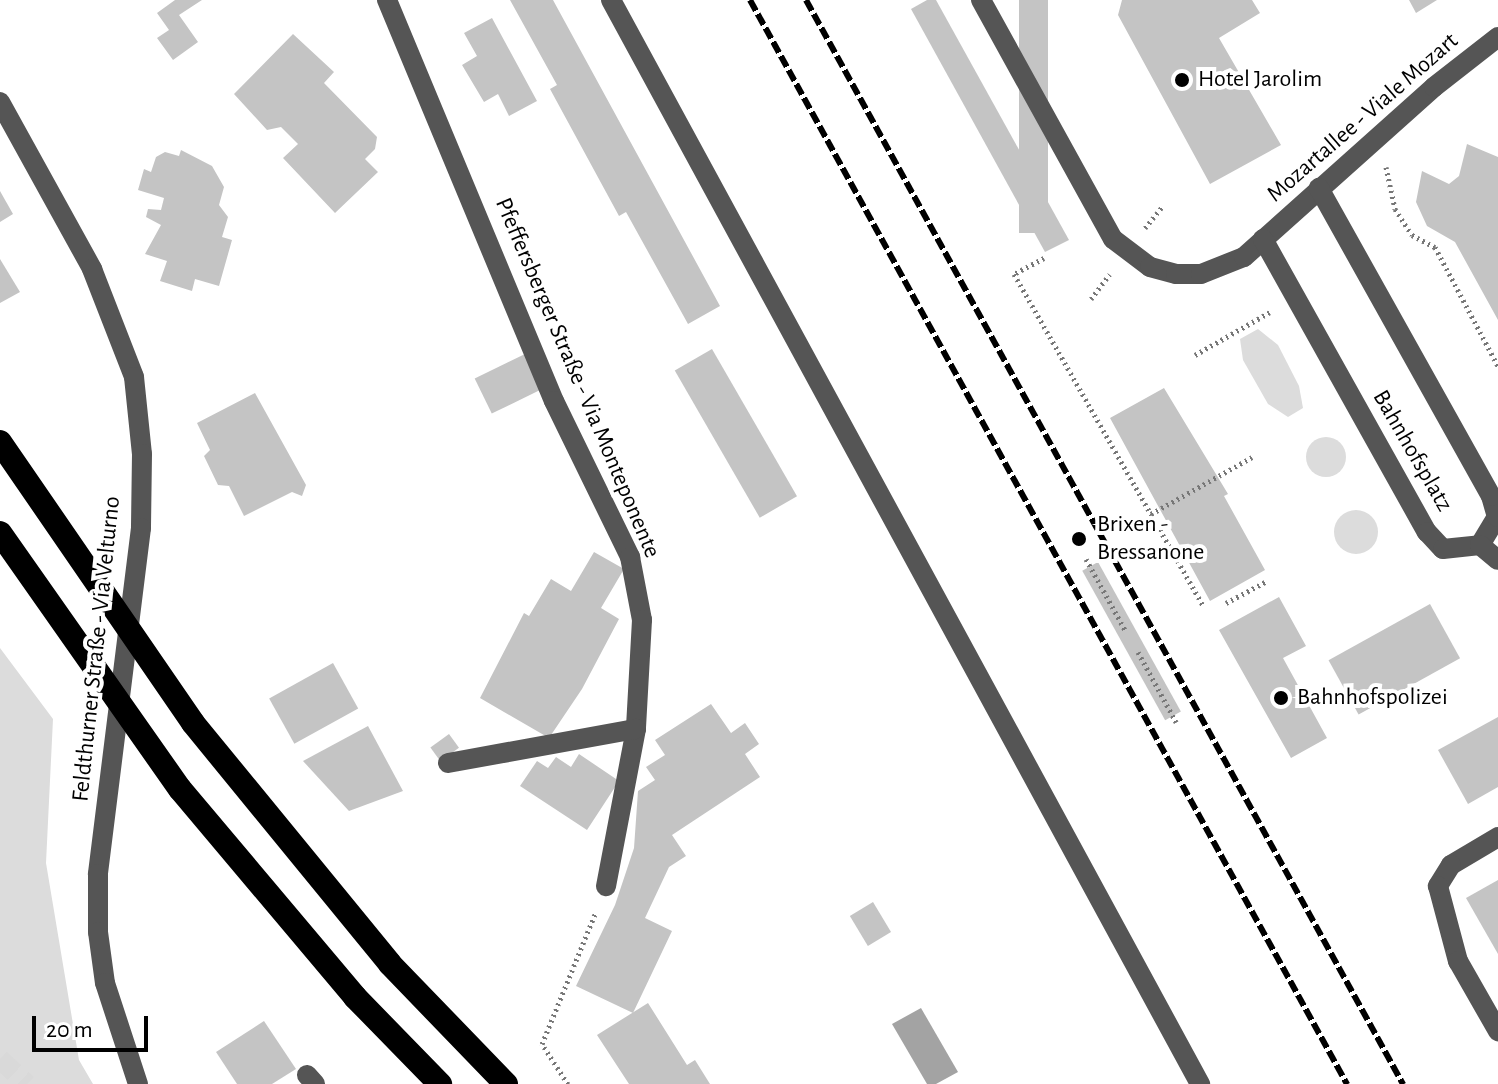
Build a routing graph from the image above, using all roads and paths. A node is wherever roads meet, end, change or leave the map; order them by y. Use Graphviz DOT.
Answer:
graph roads {
  1 [pos="387,0"];
  2 [pos="611,0"];
  3 [pos="981,0"];
  4 [pos="1498,37"];
  5 [pos="0,102"];
  6 [pos="1383,153"];
  7 [pos="1319,188"];
  8 [pos="1263,239"];
  9 [pos="1044,258"];
  10 [pos="1496,356"];
  11 [pos="1498,366"];
  12 [pos="0,442"];
  13 [pos="1252,457"];
  14 [pos="1151,514"];
  15 [pos="0,533"];
  16 [pos="1480,545"];
  17 [pos="1086,559"];
  18 [pos="1498,560"];
  19 [pos="1267,581"];
  20 [pos="1226,603"];
  21 [pos="1203,605"];
  22 [pos="1125,630"];
  23 [pos="1138,652"];
  24 [pos="1176,722"];
  25 [pos="636,729"];
  26 [pos="448,763"];
  27 [pos="1498,837"];
  28 [pos="606,886"];
  29 [pos="1498,1031"];
  30 [pos="138,1084"];
  31 [pos="440,1084"];
  32 [pos="506,1084"];
  33 [pos="568,1084"];
  34 [pos="1200,1084"];
  1 -- 25 [label="street, Pfeffersberger Straße - Via Monteponente"];
  2 -- 34 [label="street"];
  3 -- 8 [label="street, Mozartallee - Viale Mozart"];
  4 -- 7 [label="street, Mozartallee - Viale Mozart"];
  5 -- 30 [label="street, Feldthurner Straße - Via Velturno"];
  6 -- 10 [label="path"];
  7 -- 8 [label="street, Mozartallee - Viale Mozart"];
  7 -- 16 [label="street, Bahnhofsplatz"];
  8 -- 16 [label="street, Bahnhofsplatz"];
  9 -- 14 [label="path"];
  10 -- 11 [label="path"];
  12 -- 32 [label="highway"];
  13 -- 14 [label="path"];
  14 -- 21 [label="path"];
  15 -- 31 [label="highway"];
  16 -- 18 [label="street"];
  17 -- 22 [label="path"];
  19 -- 20 [label="path"];
  23 -- 24 [label="path"];
  25 -- 26 [label="street"];
  25 -- 28 [label="street, Pfeffersberger Straße - Via Monteponente"];
  27 -- 29 [label="street"];
  28 -- 33 [label="path"];
}
